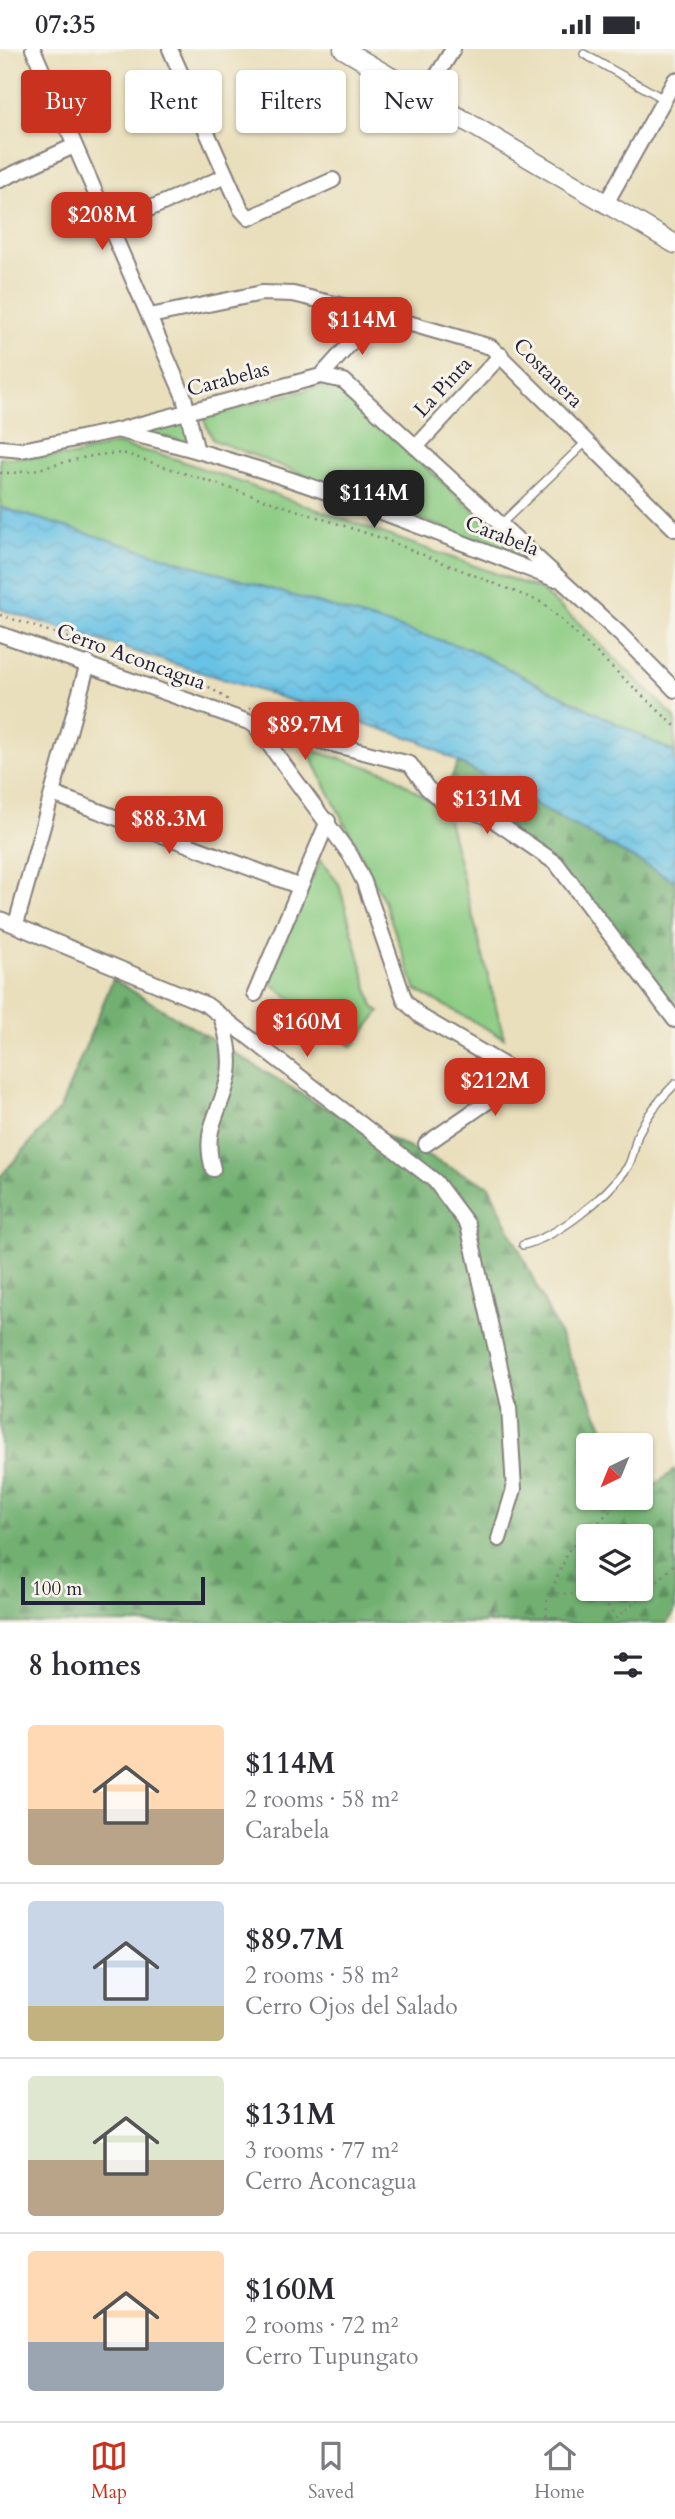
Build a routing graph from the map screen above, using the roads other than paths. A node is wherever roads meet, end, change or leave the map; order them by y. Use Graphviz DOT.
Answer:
graph roads {
  1 [pos="33,49"];
  2 [pos="170,49"];
  3 [pos="343,49"];
  4 [pos="453,49"];
  5 [pos="584,54"];
  6 [pos="379,70"];
  7 [pos="441,70"];
  8 [pos="675,80"];
  9 [pos="664,99"];
  10 [pos="458,117"];
  11 [pos="74,146"];
  12 [pos="226,176"];
  13 [pos="0,180"];
  14 [pos="333,180"];
  15 [pos="605,205"];
  16 [pos="109,226"];
  17 [pos="675,244"];
  18 [pos="377,314"];
  19 [pos="150,316"];
  20 [pos="501,355"];
  21 [pos="321,376"];
  22 [pos="189,410"];
  23 [pos="119,431"];
  24 [pos="587,441"];
  25 [pos="415,447"];
  26 [pos="0,448"];
  27 [pos="196,448"];
  28 [pos="500,525"];
  29 [pos="675,529"];
  30 [pos="563,582"];
  31 [pos="0,634"];
  32 [pos="88,663"];
  33 [pos="673,684"];
  34 [pos="254,724"];
  35 [pos="53,794"];
  36 [pos="328,821"];
  37 [pos="298,886"];
  38 [pos="0,919"];
  39 [pos="16,924"];
  40 [pos="255,993"];
  41 [pos="221,1016"];
  42 [pos="675,1020"];
  43 [pos="675,1084"];
  44 [pos="426,1144"];
  45 [pos="212,1169"];
  46 [pos="523,1245"];
  47 [pos="499,1539"];
  1 -- 11 [label="street"];
  2 -- 12 [label="street"];
  3 -- 6 [label="street"];
  4 -- 7 [label="street"];
  5 -- 9 [label="lane"];
  8 -- 9 [label="street"];
  9 -- 15 [label="street"];
  10 -- 15 [label="street"];
  11 -- 13 [label="street"];
  11 -- 16 [label="street"];
  12 -- 14 [label="street"];
  12 -- 16 [label="street"];
  15 -- 17 [label="street"];
  16 -- 19 [label="street"];
  18 -- 19 [label="street, Costanera"];
  18 -- 20 [label="street, Costanera"];
  18 -- 21 [label="street"];
  19 -- 22 [label="street"];
  20 -- 24 [label="street, Costanera"];
  20 -- 25 [label="street, La Pinta"];
  21 -- 22 [label="street, Carabelas"];
  21 -- 25 [label="street"];
  22 -- 23 [label="street, Carabelas"];
  22 -- 27 [label="street"];
  23 -- 26 [label="street, Carabelas"];
  23 -- 27 [label="street, Carabela"];
  24 -- 28 [label="lane"];
  24 -- 29 [label="street, Costanera"];
  25 -- 28 [label="street"];
  27 -- 30 [label="street, Carabela"];
  28 -- 30 [label="street"];
  30 -- 33 [label="street, Carabela"];
  31 -- 32 [label="street, Cerro Aconcagua"];
  32 -- 34 [label="street, Cerro Aconcagua"];
  32 -- 35 [label="street"];
  34 -- 36 [label="street"];
  34 -- 42 [label="street, Cerro Aconcagua"];
  35 -- 37 [label="street"];
  35 -- 39 [label="street"];
  36 -- 37 [label="street"];
  36 -- 44 [label="street"];
  37 -- 40 [label="street"];
  38 -- 39 [label="street"];
  39 -- 41 [label="street"];
  41 -- 45 [label="street"];
  41 -- 47 [label="street"];
  43 -- 46 [label="lane"];
}
